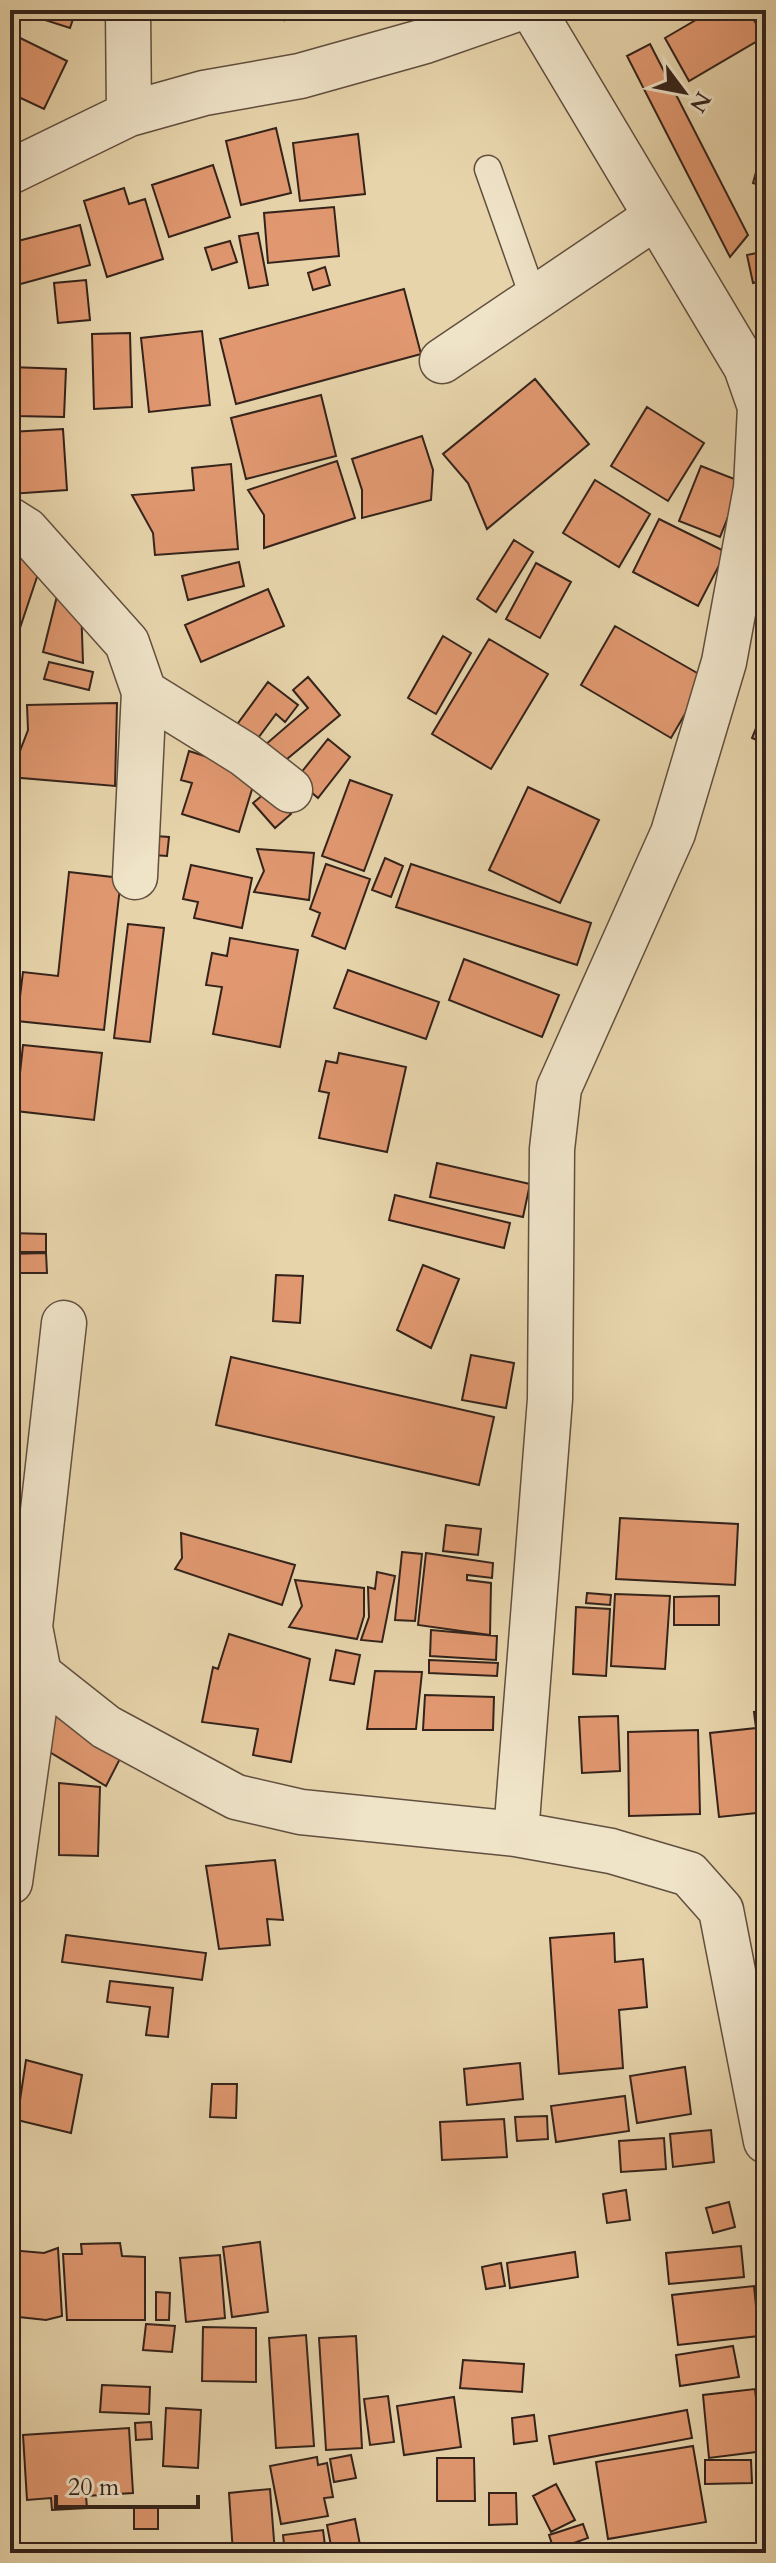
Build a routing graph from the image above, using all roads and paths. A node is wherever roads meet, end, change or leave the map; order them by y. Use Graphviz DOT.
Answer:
graph roads {
  1 [pos="128,10"];
  2 [pos="514,10"];
  3 [pos="533,10"];
  4 [pos="129,114"];
  5 [pos="488,169"];
  6 [pos="10,172"];
  7 [pos="654,218"];
  8 [pos="534,299"];
  9 [pos="442,361"];
  10 [pos="756,364"];
  11 [pos="763,409"];
  12 [pos="10,520"];
  13 [pos="144,692"];
  14 [pos="290,790"];
  15 [pos="135,877"];
  16 [pos="64,1323"];
  17 [pos="10,1631"];
  18 [pos="39,1674"];
  19 [pos="516,1834"];
  20 [pos="10,1882"];
  21 [pos="766,2141"];
  1 -- 4 [label="street"];
  2 -- 4 [label="street"];
  3 -- 7 [label="street"];
  4 -- 6 [label="street"];
  5 -- 8 [label="lane"];
  7 -- 8 [label="street"];
  7 -- 10 [label="street"];
  8 -- 9 [label="street"];
  10 -- 11 [label="street"];
  11 -- 19 [label="street"];
  12 -- 13 [label="street"];
  13 -- 14 [label="street"];
  13 -- 15 [label="street"];
  16 -- 18 [label="street"];
  17 -- 18 [label="street"];
  18 -- 19 [label="street"];
  18 -- 20 [label="street"];
  19 -- 21 [label="street"];
}
